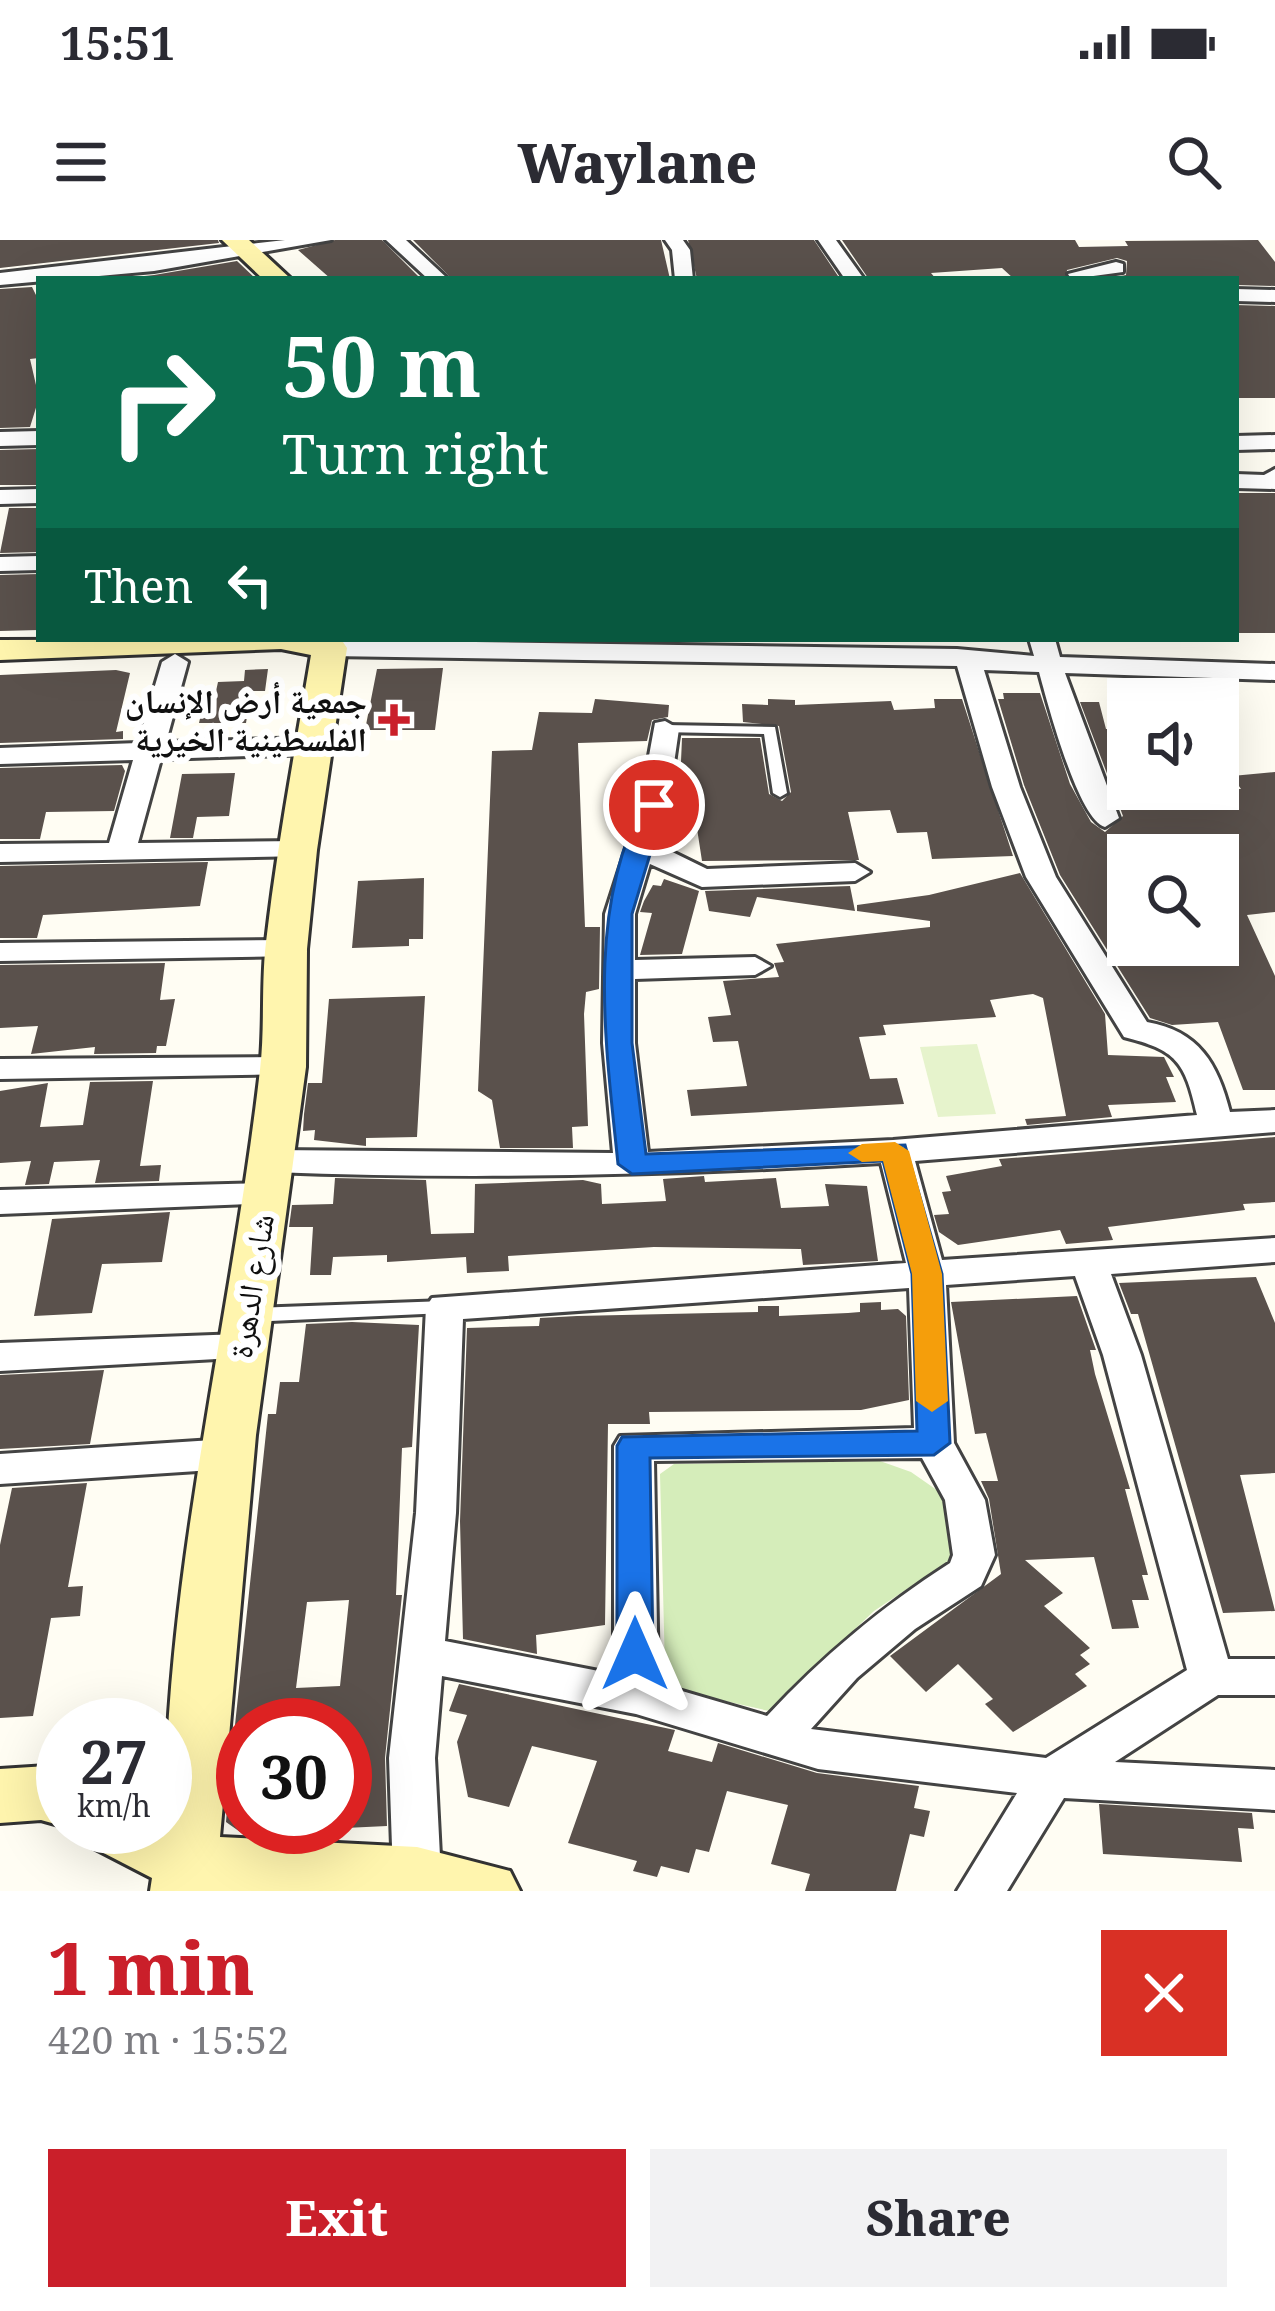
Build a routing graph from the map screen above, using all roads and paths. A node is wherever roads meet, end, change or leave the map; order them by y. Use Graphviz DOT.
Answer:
graph roads {
  1 [pos="112,240"];
  2 [pos="322,240"];
  3 [pos="395,240"];
  4 [pos="674,240"];
  5 [pos="827,240"];
  6 [pos="240,246"];
  7 [pos="1115,268"];
  8 [pos="141,273"];
  9 [pos="56,276"];
  10 [pos="275,276"];
  11 [pos="437,276"];
  12 [pos="684,276"];
  13 [pos="853,276"];
  14 [pos="1078,276"];
  15 [pos="36,277"];
  16 [pos="0,278"];
  17 [pos="1239,295"];
  18 [pos="1275,296"];
  19 [pos="36,438"];
  20 [pos="0,440"];
  21 [pos="1239,442"];
  22 [pos="1275,442"];
  23 [pos="1275,476"];
  24 [pos="1239,481"];
  25 [pos="36,497"];
  26 [pos="3,504"];
  27 [pos="36,563"];
  28 [pos="0,565"];
  29 [pos="225,642"];
  30 [pos="326,644"];
  31 [pos="826,647"];
  32 [pos="0,650"];
  33 [pos="1045,651"];
  34 [pos="960,652"];
  35 [pos="1158,652"];
  36 [pos="175,662"];
  37 [pos="0,667"];
  38 [pos="1275,672"];
  39 [pos="313,728"];
  40 [pos="665,729"];
  41 [pos="153,751"];
  42 [pos="0,756"];
  43 [pos="780,793"];
  44 [pos="1105,818"];
  45 [pos="638,846"];
  46 [pos="297,850"];
  47 [pos="122,852"];
  48 [pos="0,853"];
  49 [pos="855,872"];
  50 [pos="286,949"];
  51 [pos="0,952"];
  52 [pos="755,966"];
  53 [pos="620,970"];
  54 [pos="283,1067"];
  55 [pos="0,1069"];
  56 [pos="1275,1121"];
  57 [pos="1216,1124"];
  58 [pos="895,1151"];
  59 [pos="632,1164"];
  60 [pos="269,1178"];
  61 [pos="0,1202"];
  62 [pos="1271,1260"];
  63 [pos="1089,1262"];
  64 [pos="927,1274"];
  65 [pos="446,1306"];
  66 [pos="242,1331"];
  67 [pos="0,1357"];
  68 [pos="934,1443"];
  69 [pos="228,1454"];
  70 [pos="0,1468"];
  71 [pos="419,1654"];
  72 [pos="1211,1677"];
  73 [pos="1275,1677"];
  74 [pos="636,1696"];
  75 [pos="191,1698"];
  76 [pos="777,1735"];
  77 [pos="1052,1778"];
  78 [pos="1275,1790"];
  79 [pos="152,1854"];
  80 [pos="417,1876"];
  81 [pos="185,1877"];
  82 [pos="488,1891"];
  83 [pos="981,1891"];
  1 -- 8 [label="street"];
  2 -- 6 [label="street"];
  3 -- 11 [label="street"];
  4 -- 12 [label="street"];
  5 -- 13 [label="street"];
  6 -- 8 [label="street"];
  6 -- 10 [label="street"];
  7 -- 14 [label="street"];
  8 -- 9 [label="street"];
  15 -- 16 [label="street"];
  17 -- 18 [label="street"];
  19 -- 20 [label="street"];
  21 -- 22 [label="street"];
  23 -- 24 [label="street"];
  25 -- 26 [label="street"];
  27 -- 28 [label="street"];
  29 -- 32 [label="street"];
  30 -- 31 [label="street"];
  30 -- 36 [label="street"];
  30 -- 39 [label="street, شارع الدهرة"];
  31 -- 34 [label="street"];
  33 -- 34 [label="street"];
  33 -- 35 [label="street"];
  33 -- 44 [label="street"];
  34 -- 57 [label="street"];
  35 -- 38 [label="street"];
  36 -- 37 [label="street"];
  36 -- 41 [label="street"];
  39 -- 41 [label="street"];
  39 -- 46 [label="street, شارع الدهرة"];
  40 -- 43 [label="lane"];
  40 -- 45 [label="street"];
  41 -- 42 [label="street"];
  41 -- 47 [label="street"];
  45 -- 49 [label="street"];
  45 -- 53 [label="street"];
  46 -- 47 [label="street"];
  46 -- 50 [label="street, شارع الدهرة"];
  47 -- 48 [label="street"];
  50 -- 51 [label="street"];
  50 -- 54 [label="street, شارع الدهرة"];
  52 -- 53 [label="street"];
  53 -- 59 [label="street"];
  54 -- 55 [label="street"];
  54 -- 60 [label="street, شارع الدهرة"];
  56 -- 57 [label="street"];
  57 -- 58 [label="street"];
  58 -- 59 [label="street"];
  58 -- 64 [label="street"];
  59 -- 60 [label="street"];
  60 -- 61 [label="street"];
  60 -- 66 [label="street, شارع الدهرة"];
  62 -- 63 [label="street"];
  63 -- 64 [label="street"];
  63 -- 72 [label="street"];
  64 -- 65 [label="street"];
  64 -- 68 [label="street"];
  65 -- 66 [label="lane"];
  65 -- 71 [label="street"];
  66 -- 67 [label="street"];
  66 -- 69 [label="street, شارع الدهرة"];
  68 -- 74 [label="street"];
  68 -- 76 [label="street"];
  69 -- 70 [label="street"];
  69 -- 75 [label="street, شارع الدهرة"];
  71 -- 74 [label="street"];
  71 -- 80 [label="street"];
  72 -- 73 [label="street"];
  72 -- 77 [label="street"];
  74 -- 76 [label="street"];
  76 -- 77 [label="street"];
  77 -- 78 [label="street"];
  77 -- 83 [label="street"];
  79 -- 81 [label="street"];
  80 -- 81 [label="street"];
  80 -- 82 [label="street"];
}
